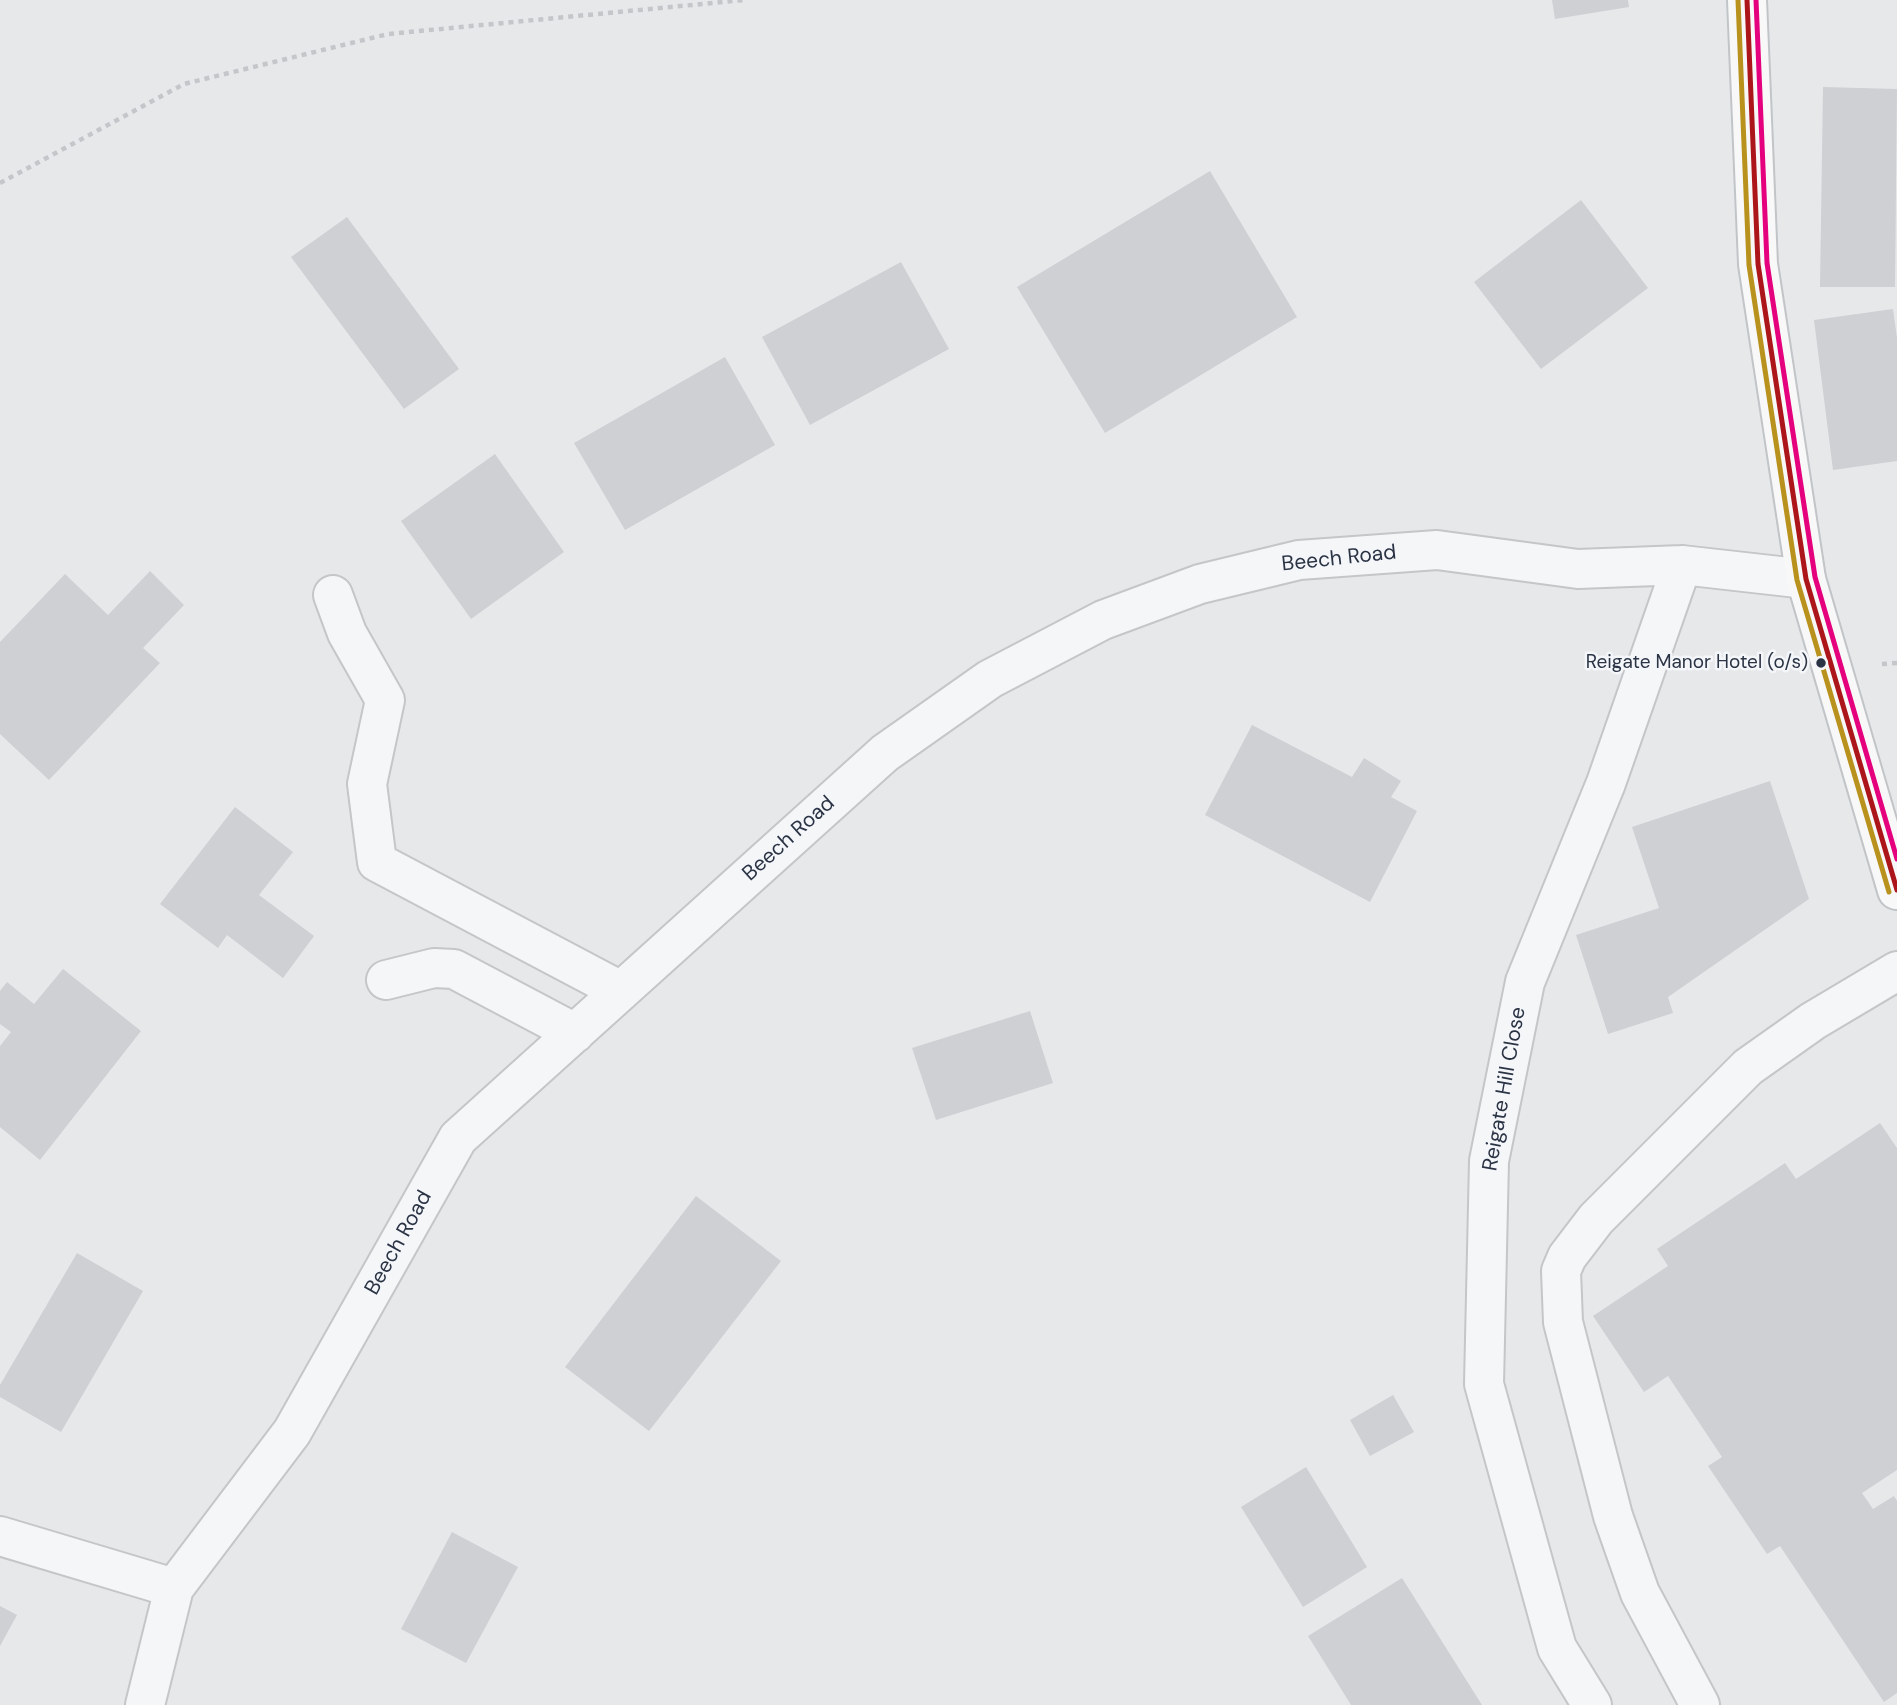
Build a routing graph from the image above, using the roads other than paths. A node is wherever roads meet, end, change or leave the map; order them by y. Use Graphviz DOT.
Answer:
graph roads {
  1 [pos="1747,0"];
  2 [pos="1682,565"];
  3 [pos="1806,579"];
  4 [pos="333,595"];
  5 [pos="1897,890"];
  6 [pos="1897,971"];
  7 [pos="386,980"];
  8 [pos="621,991"];
  9 [pos="575,1033"];
  10 [pos="0,1536"];
  11 [pos="174,1588"];
  12 [pos="145,1705"];
  13 [pos="1592,1705"];
  14 [pos="1700,1705"];
  1 -- 3 [label="main road"];
  2 -- 3 [label="street, Beech Road"];
  2 -- 8 [label="street, Beech Road"];
  2 -- 13 [label="street, Reigate Hill Close"];
  3 -- 5 [label="main road"];
  4 -- 8 [label="street"];
  6 -- 14 [label="street"];
  7 -- 9 [label="street"];
  8 -- 9 [label="street, Beech Road"];
  9 -- 11 [label="street, Beech Road"];
  10 -- 11 [label="street"];
  11 -- 12 [label="street, Beech Road"];
}
